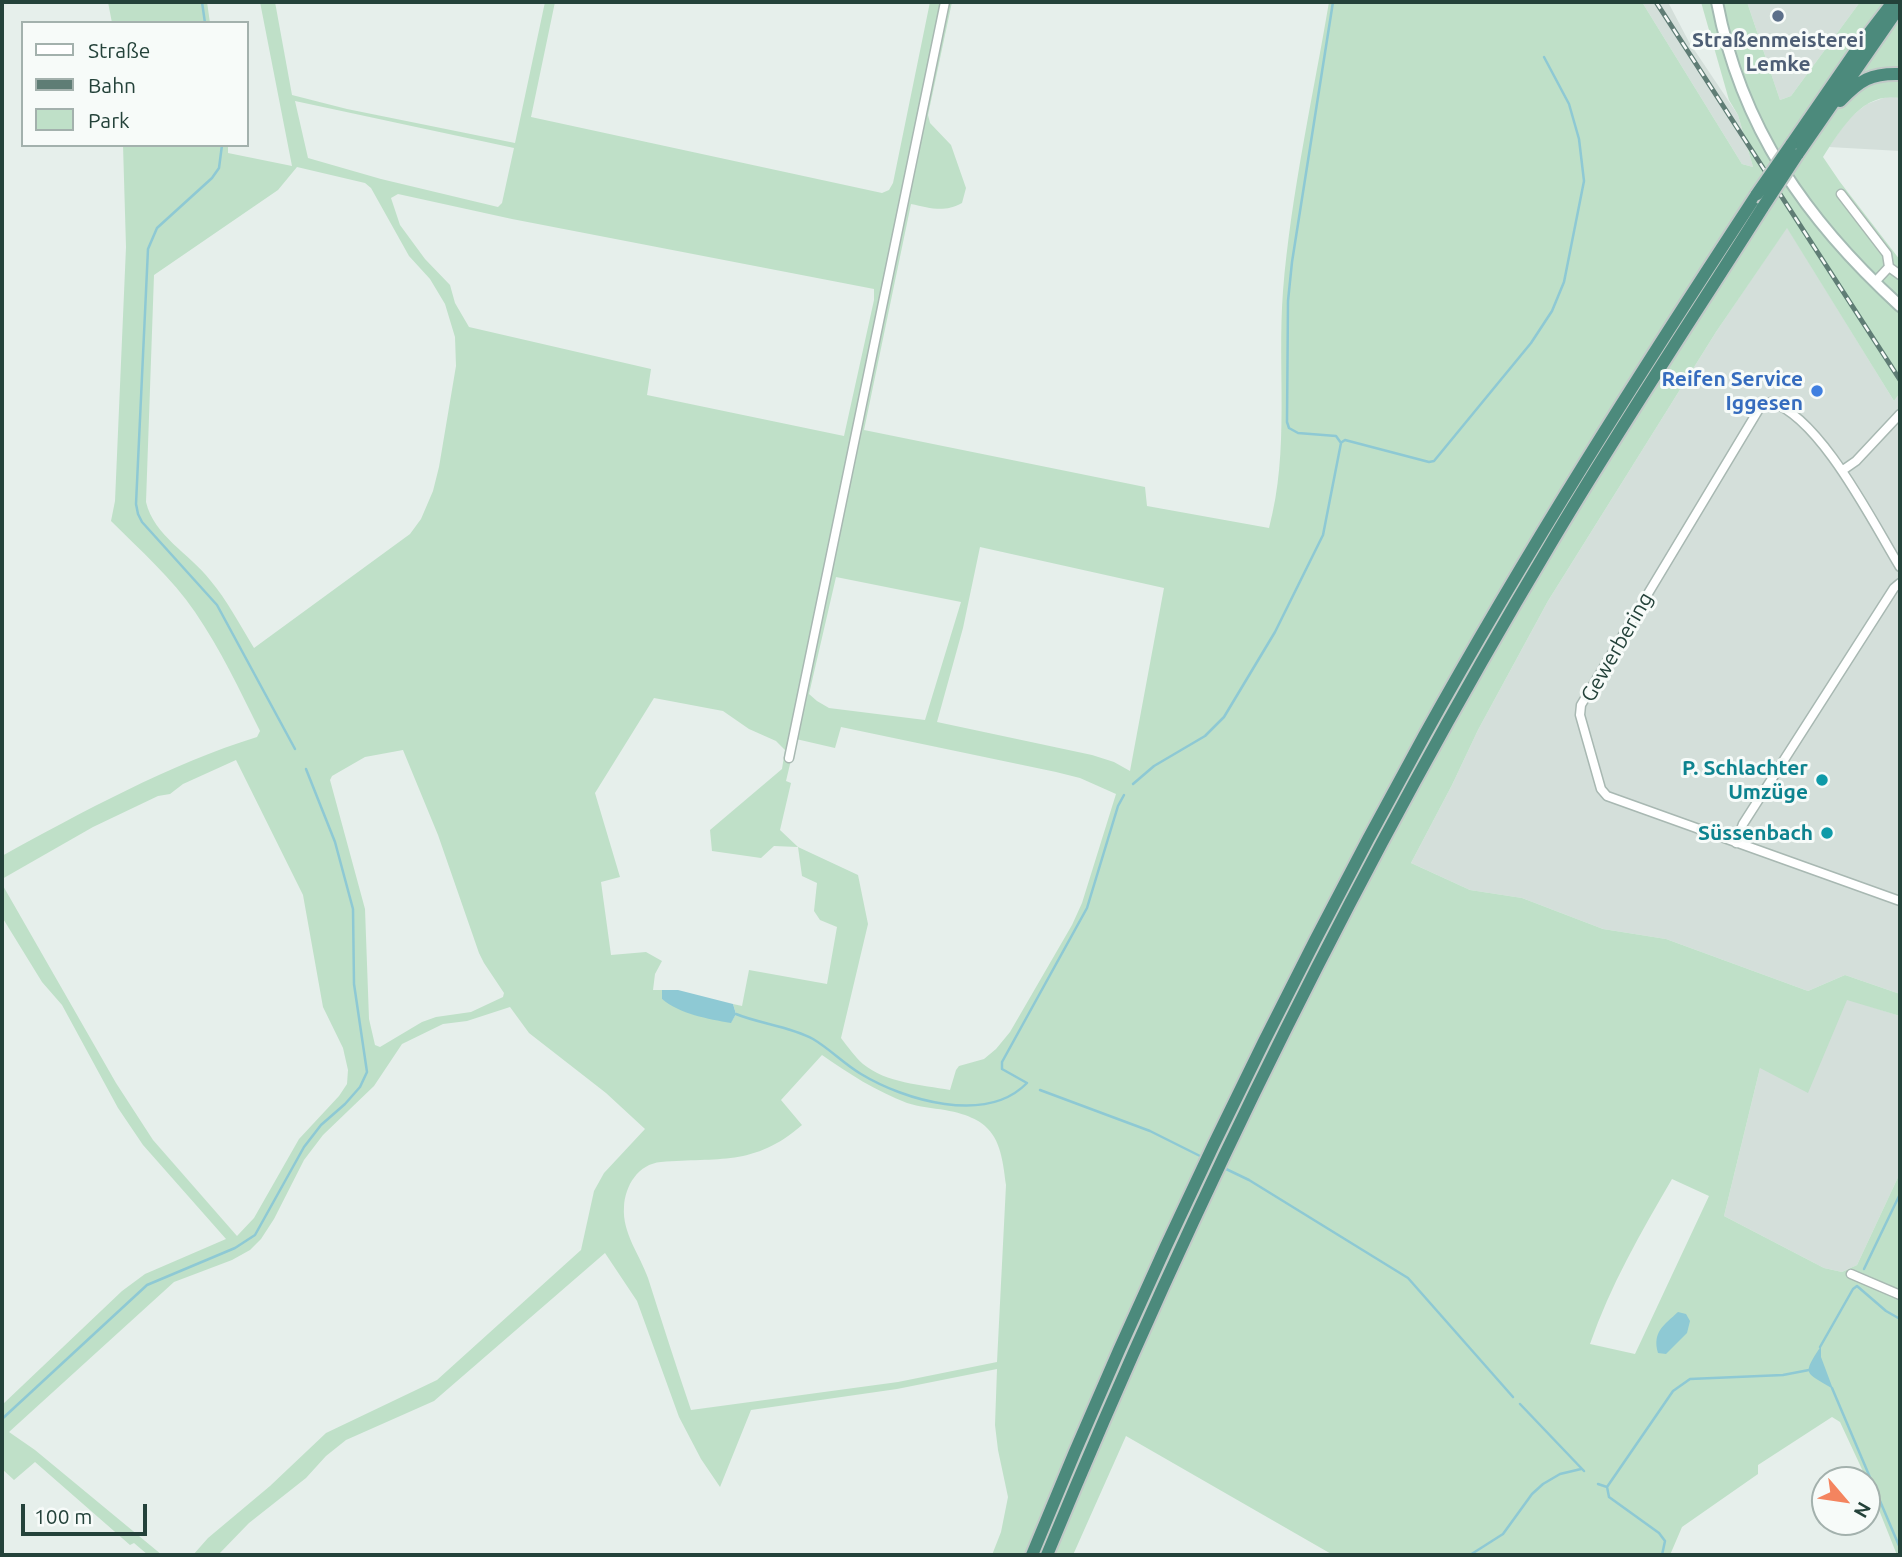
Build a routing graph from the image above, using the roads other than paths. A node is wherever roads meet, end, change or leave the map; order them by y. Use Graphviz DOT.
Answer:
graph roads {
  1 [pos="945,2"];
  2 [pos="1717,2"];
  3 [pos="1886,2"];
  4 [pos="1893,2"];
  5 [pos="1900,6"];
  6 [pos="1860,44"];
  7 [pos="1900,74"];
  8 [pos="1796,153"];
  9 [pos="1841,194"];
  10 [pos="1889,267"];
  11 [pos="1900,275"];
  12 [pos="1875,282"];
  13 [pos="1900,306"];
  14 [pos="1900,414"];
  15 [pos="1843,470"];
  16 [pos="1900,567"];
  17 [pos="1900,583"];
  18 [pos="789,758"];
  19 [pos="1736,843"];
  20 [pos="1900,901"];
  21 [pos="1254,1077"];
  22 [pos="1851,1274"];
  23 [pos="1900,1295"];
  24 [pos="1096,1421"];
  25 [pos="1032,1555"];
  26 [pos="1047,1555"];
  1 -- 18 [label="street"];
  2 -- 12 [label="main road"];
  3 -- 6 [label="highway"];
  4 -- 6 [label="highway"];
  5 -- 8 [label="highway"];
  6 -- 8 [label="highway"];
  7 -- 8 [label="highway"];
  8 -- 21 [label="highway, bridge"];
  8 -- 21 [label="highway, bridge"];
  9 -- 10 [label="street"];
  10 -- 11 [label="street"];
  10 -- 12 [label="street"];
  12 -- 13 [label="main road"];
  14 -- 15 [label="street"];
  15 -- 16 [label="street, Gewerbering"];
  15 -- 19 [label="street, Gewerbering"];
  17 -- 19 [label="street"];
  19 -- 20 [label="street, Gewerbering"];
  21 -- 24 [label="highway"];
  22 -- 23 [label="street"];
  24 -- 25 [label="highway"];
  24 -- 26 [label="highway"];
}
